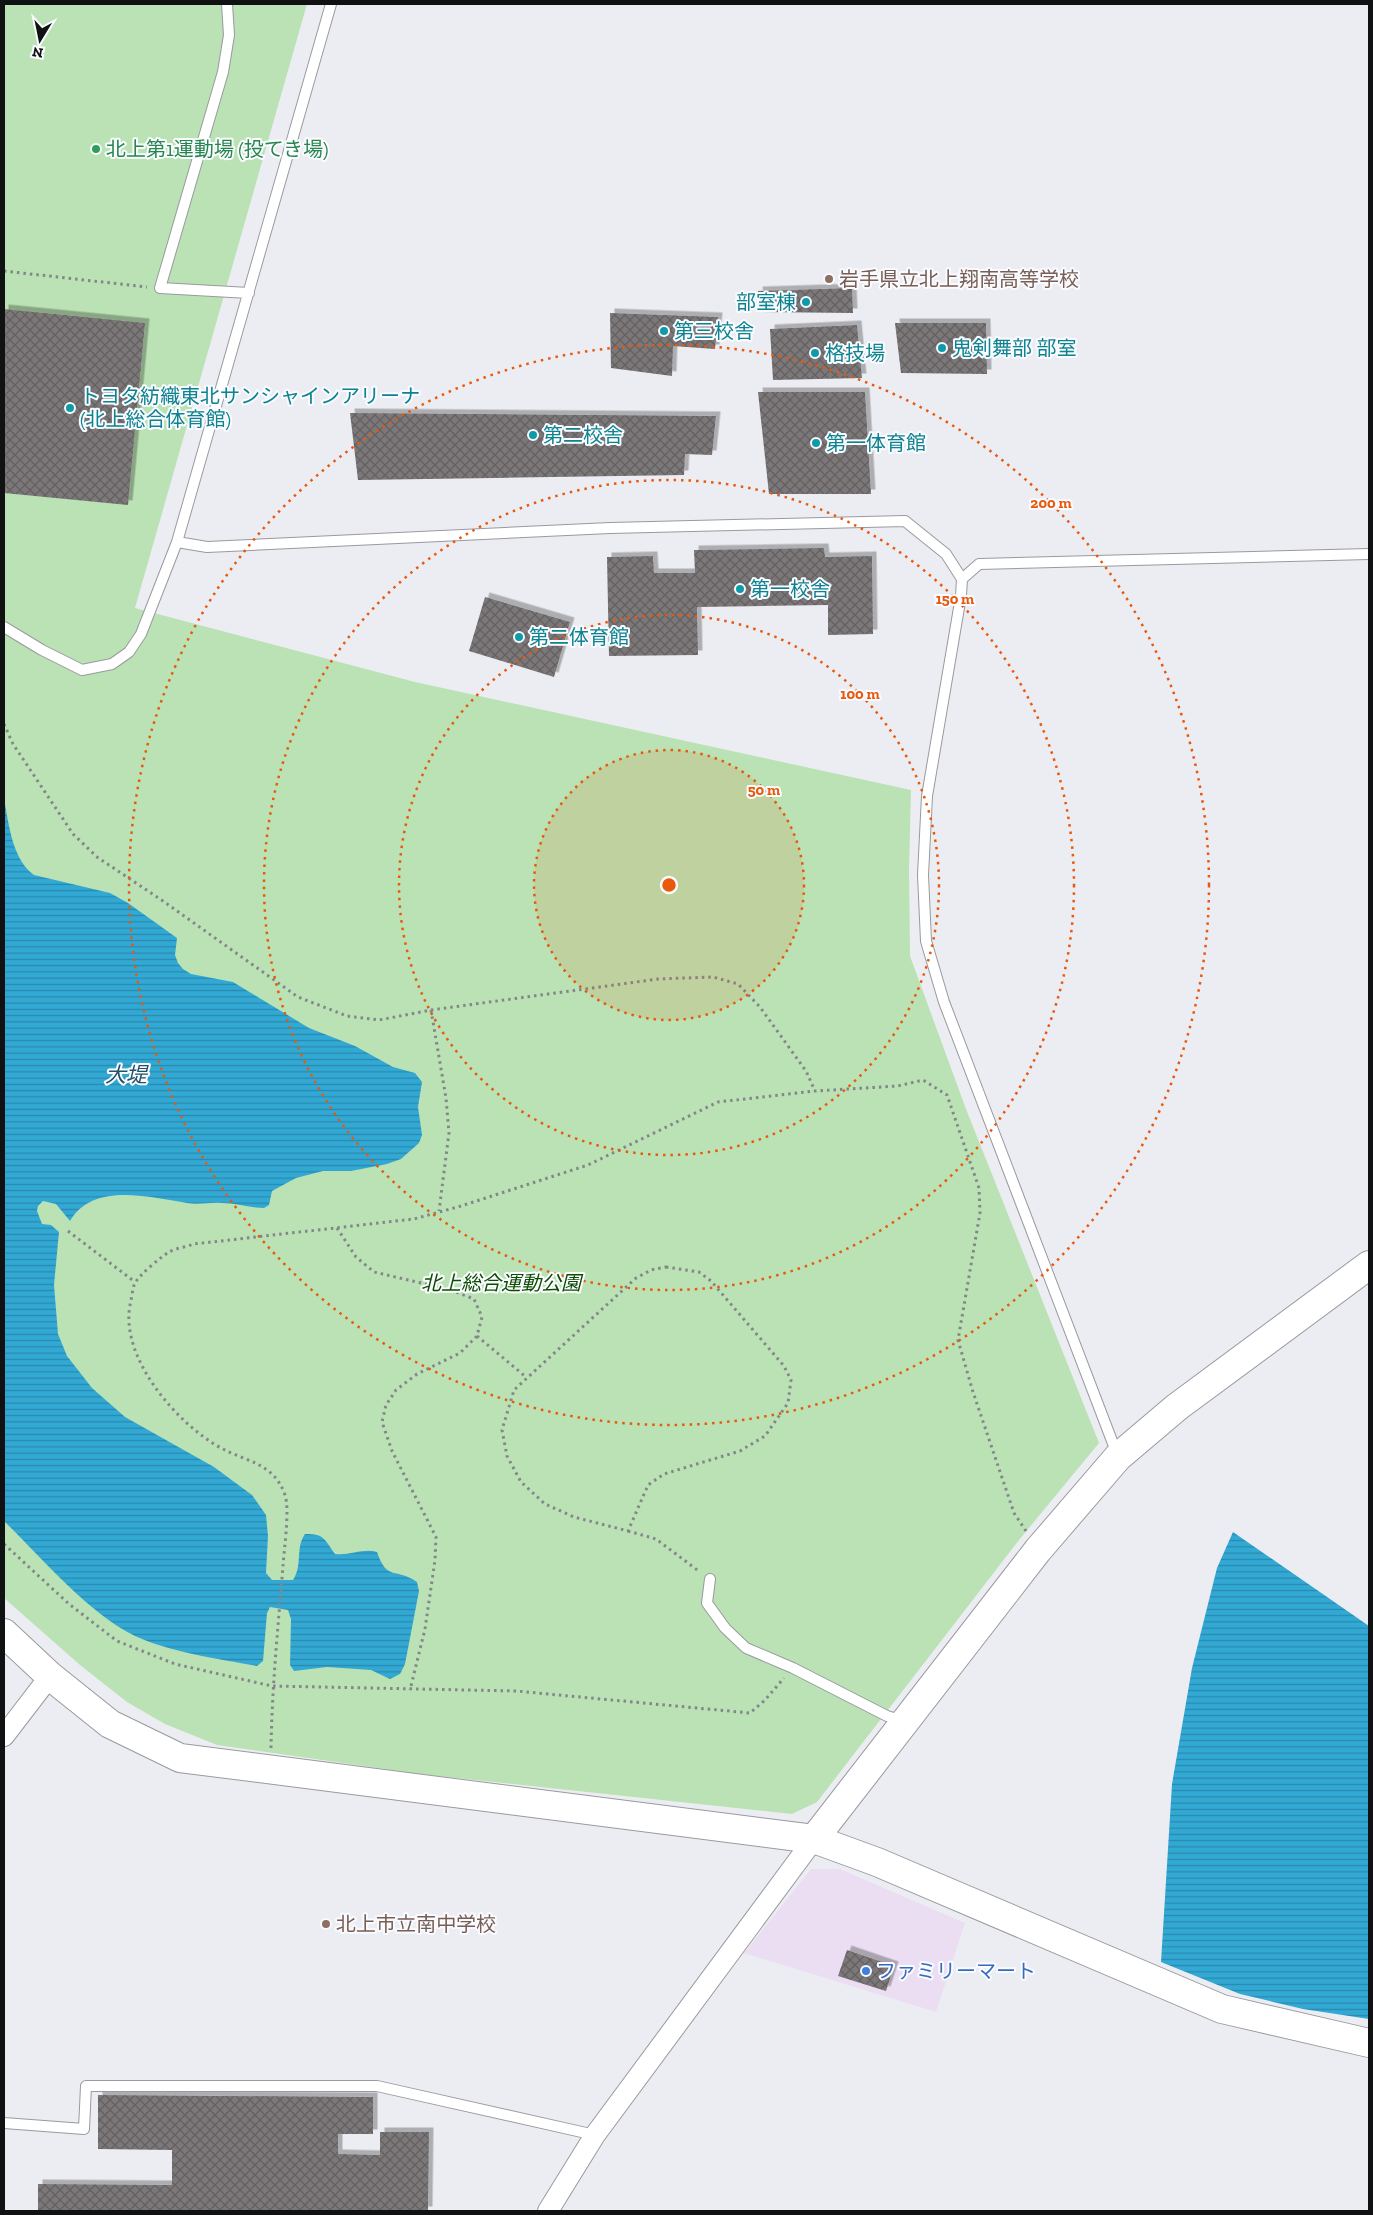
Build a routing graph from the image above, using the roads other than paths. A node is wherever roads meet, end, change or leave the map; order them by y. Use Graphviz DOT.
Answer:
graph roads {
  1 [pos="228,4"];
  2 [pos="331,4"];
  3 [pos="248,293"];
  4 [pos="177,542"];
  5 [pos="1369,554"];
  6 [pos="962,579"];
  7 [pos="4,627"];
  8 [pos="1369,1265"];
  9 [pos="1118,1457"];
  10 [pos="710,1579"];
  11 [pos="4,1633"];
  12 [pos="50,1676"];
  13 [pos="906,1722"];
  14 [pos="4,1736"];
  15 [pos="814,1839"];
  16 [pos="1369,2043"];
  17 [pos="4,2123"];
  18 [pos="595,2135"];
  19 [pos="548,2211"];
  1 -- 3 [label="lane"];
  2 -- 3 [label="lane"];
  3 -- 4 [label="lane"];
  4 -- 6 [label="lane"];
  4 -- 7 [label="lane"];
  5 -- 6 [label="lane"];
  6 -- 9 [label="lane"];
  8 -- 9 [label="street"];
  9 -- 13 [label="street"];
  10 -- 13 [label="lane"];
  11 -- 12 [label="street"];
  12 -- 14 [label="street"];
  12 -- 15 [label="street"];
  13 -- 15 [label="street"];
  15 -- 16 [label="street"];
  15 -- 18 [label="street"];
  17 -- 18 [label="lane"];
  18 -- 19 [label="street"];
}
